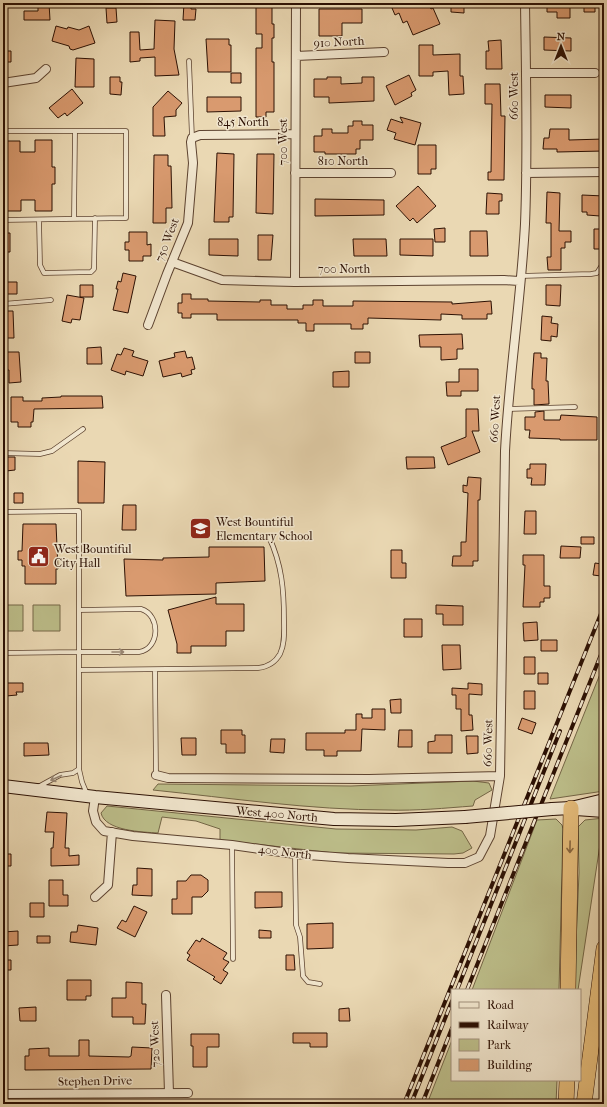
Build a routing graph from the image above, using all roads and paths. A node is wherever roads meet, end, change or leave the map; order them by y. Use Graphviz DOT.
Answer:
graph roads {
  1 [pos="296,3"];
  2 [pos="525,3"];
  3 [pos="384,52"];
  4 [pos="296,56"];
  5 [pos="189,61"];
  6 [pos="46,69"];
  7 [pos="526,73"];
  8 [pos="595,73"];
  9 [pos="3,82"];
  10 [pos="3,131"];
  11 [pos="75,131"];
  12 [pos="295,134"];
  13 [pos="192,138"];
  14 [pos="604,172"];
  15 [pos="295,173"];
  16 [pos="391,173"];
  17 [pos="526,173"];
  18 [pos="95,218"];
  19 [pos="74,219"];
  20 [pos="3,220"];
  21 [pos="39,220"];
  22 [pos="172,262"];
  23 [pos="604,262"];
  24 [pos="520,279"];
  25 [pos="295,282"];
  26 [pos="51,300"];
  27 [pos="3,304"];
  28 [pos="148,325"];
  29 [pos="575,407"];
  30 [pos="508,409"];
  31 [pos="82,429"];
  32 [pos="3,453"];
  33 [pos="3,512"];
  34 [pos="269,537"];
  35 [pos="79,610"];
  36 [pos="79,652"];
  37 [pos="3,653"];
  38 [pos="79,670"];
  39 [pos="155,670"];
  40 [pos="79,769"];
  41 [pos="156,775"];
  42 [pos="500,776"];
  43 [pos="3,786"];
  44 [pos="34,788"];
  45 [pos="91,797"];
  46 [pos="601,806"];
  47 [pos="571,808"];
  48 [pos="112,832"];
  49 [pos="490,836"];
  50 [pos="232,845"];
  51 [pos="296,854"];
  52 [pos="95,897"];
  53 [pos="604,948"];
  54 [pos="233,959"];
  55 [pos="320,984"];
  56 [pos="568,989"];
  57 [pos="166,995"];
  58 [pos="567,1081"];
  59 [pos="169,1092"];
  60 [pos="188,1092"];
  61 [pos="3,1094"];
  62 [pos="566,1104"];
  63 [pos="584,1104"];
  1 -- 4 [label="street, 700 West"];
  2 -- 7 [label="street, 660 West"];
  3 -- 4 [label="street, 910 North"];
  4 -- 12 [label="street, 700 West"];
  5 -- 13 [label="lane"];
  6 -- 9 [label="street"];
  7 -- 8 [label="street"];
  7 -- 17 [label="street, 660 West"];
  10 -- 11 [label="lane"];
  11 -- 18 [label="lane"];
  11 -- 19 [label="lane"];
  12 -- 13 [label="street, 845 North"];
  12 -- 15 [label="street, 700 West"];
  13 -- 22 [label="street, 750 West"];
  14 -- 17 [label="street"];
  15 -- 16 [label="street, 810 North"];
  15 -- 25 [label="street, 700 West"];
  17 -- 24 [label="street, 660 West"];
  18 -- 19 [label="lane"];
  18 -- 21 [label="lane"];
  19 -- 21 [label="lane"];
  20 -- 21 [label="lane"];
  22 -- 25 [label="street, 700 North"];
  22 -- 28 [label="street, 750 West"];
  23 -- 24 [label="lane"];
  24 -- 25 [label="street, 700 North"];
  24 -- 30 [label="street, 660 West"];
  26 -- 27 [label="lane"];
  29 -- 30 [label="lane"];
  30 -- 42 [label="street, 660 West"];
  31 -- 32 [label="lane"];
  33 -- 35 [label="lane"];
  34 -- 39 [label="lane"];
  35 -- 36 [label="lane"];
  36 -- 35 [label="lane, one-way"];
  36 -- 37 [label="lane"];
  36 -- 38 [label="lane"];
  38 -- 39 [label="lane"];
  38 -- 40 [label="lane"];
  39 -- 41 [label="lane"];
  40 -- 44 [label="lane, one-way"];
  40 -- 45 [label="lane"];
  41 -- 42 [label="street"];
  42 -- 49 [label="street, 660 West"];
  43 -- 44 [label="street, West 400 North"];
  44 -- 45 [label="street, West 400 North"];
  45 -- 47 [label="street, West 400 North, bridge"];
  45 -- 48 [label="street, 400 North"];
  46 -- 47 [label="street"];
  47 -- 56 [label="highway, one-way"];
  48 -- 50 [label="street, 400 North"];
  48 -- 52 [label="street"];
  49 -- 51 [label="street, 400 North"];
  50 -- 51 [label="street, 400 North"];
  50 -- 54 [label="lane"];
  51 -- 55 [label="lane"];
  53 -- 63 [label="highway"];
  57 -- 59 [label="street, 720 West"];
  58 -- 62 [label="highway"];
  59 -- 60 [label="street, Stephen Drive"];
  59 -- 61 [label="street, Stephen Drive"];
}
